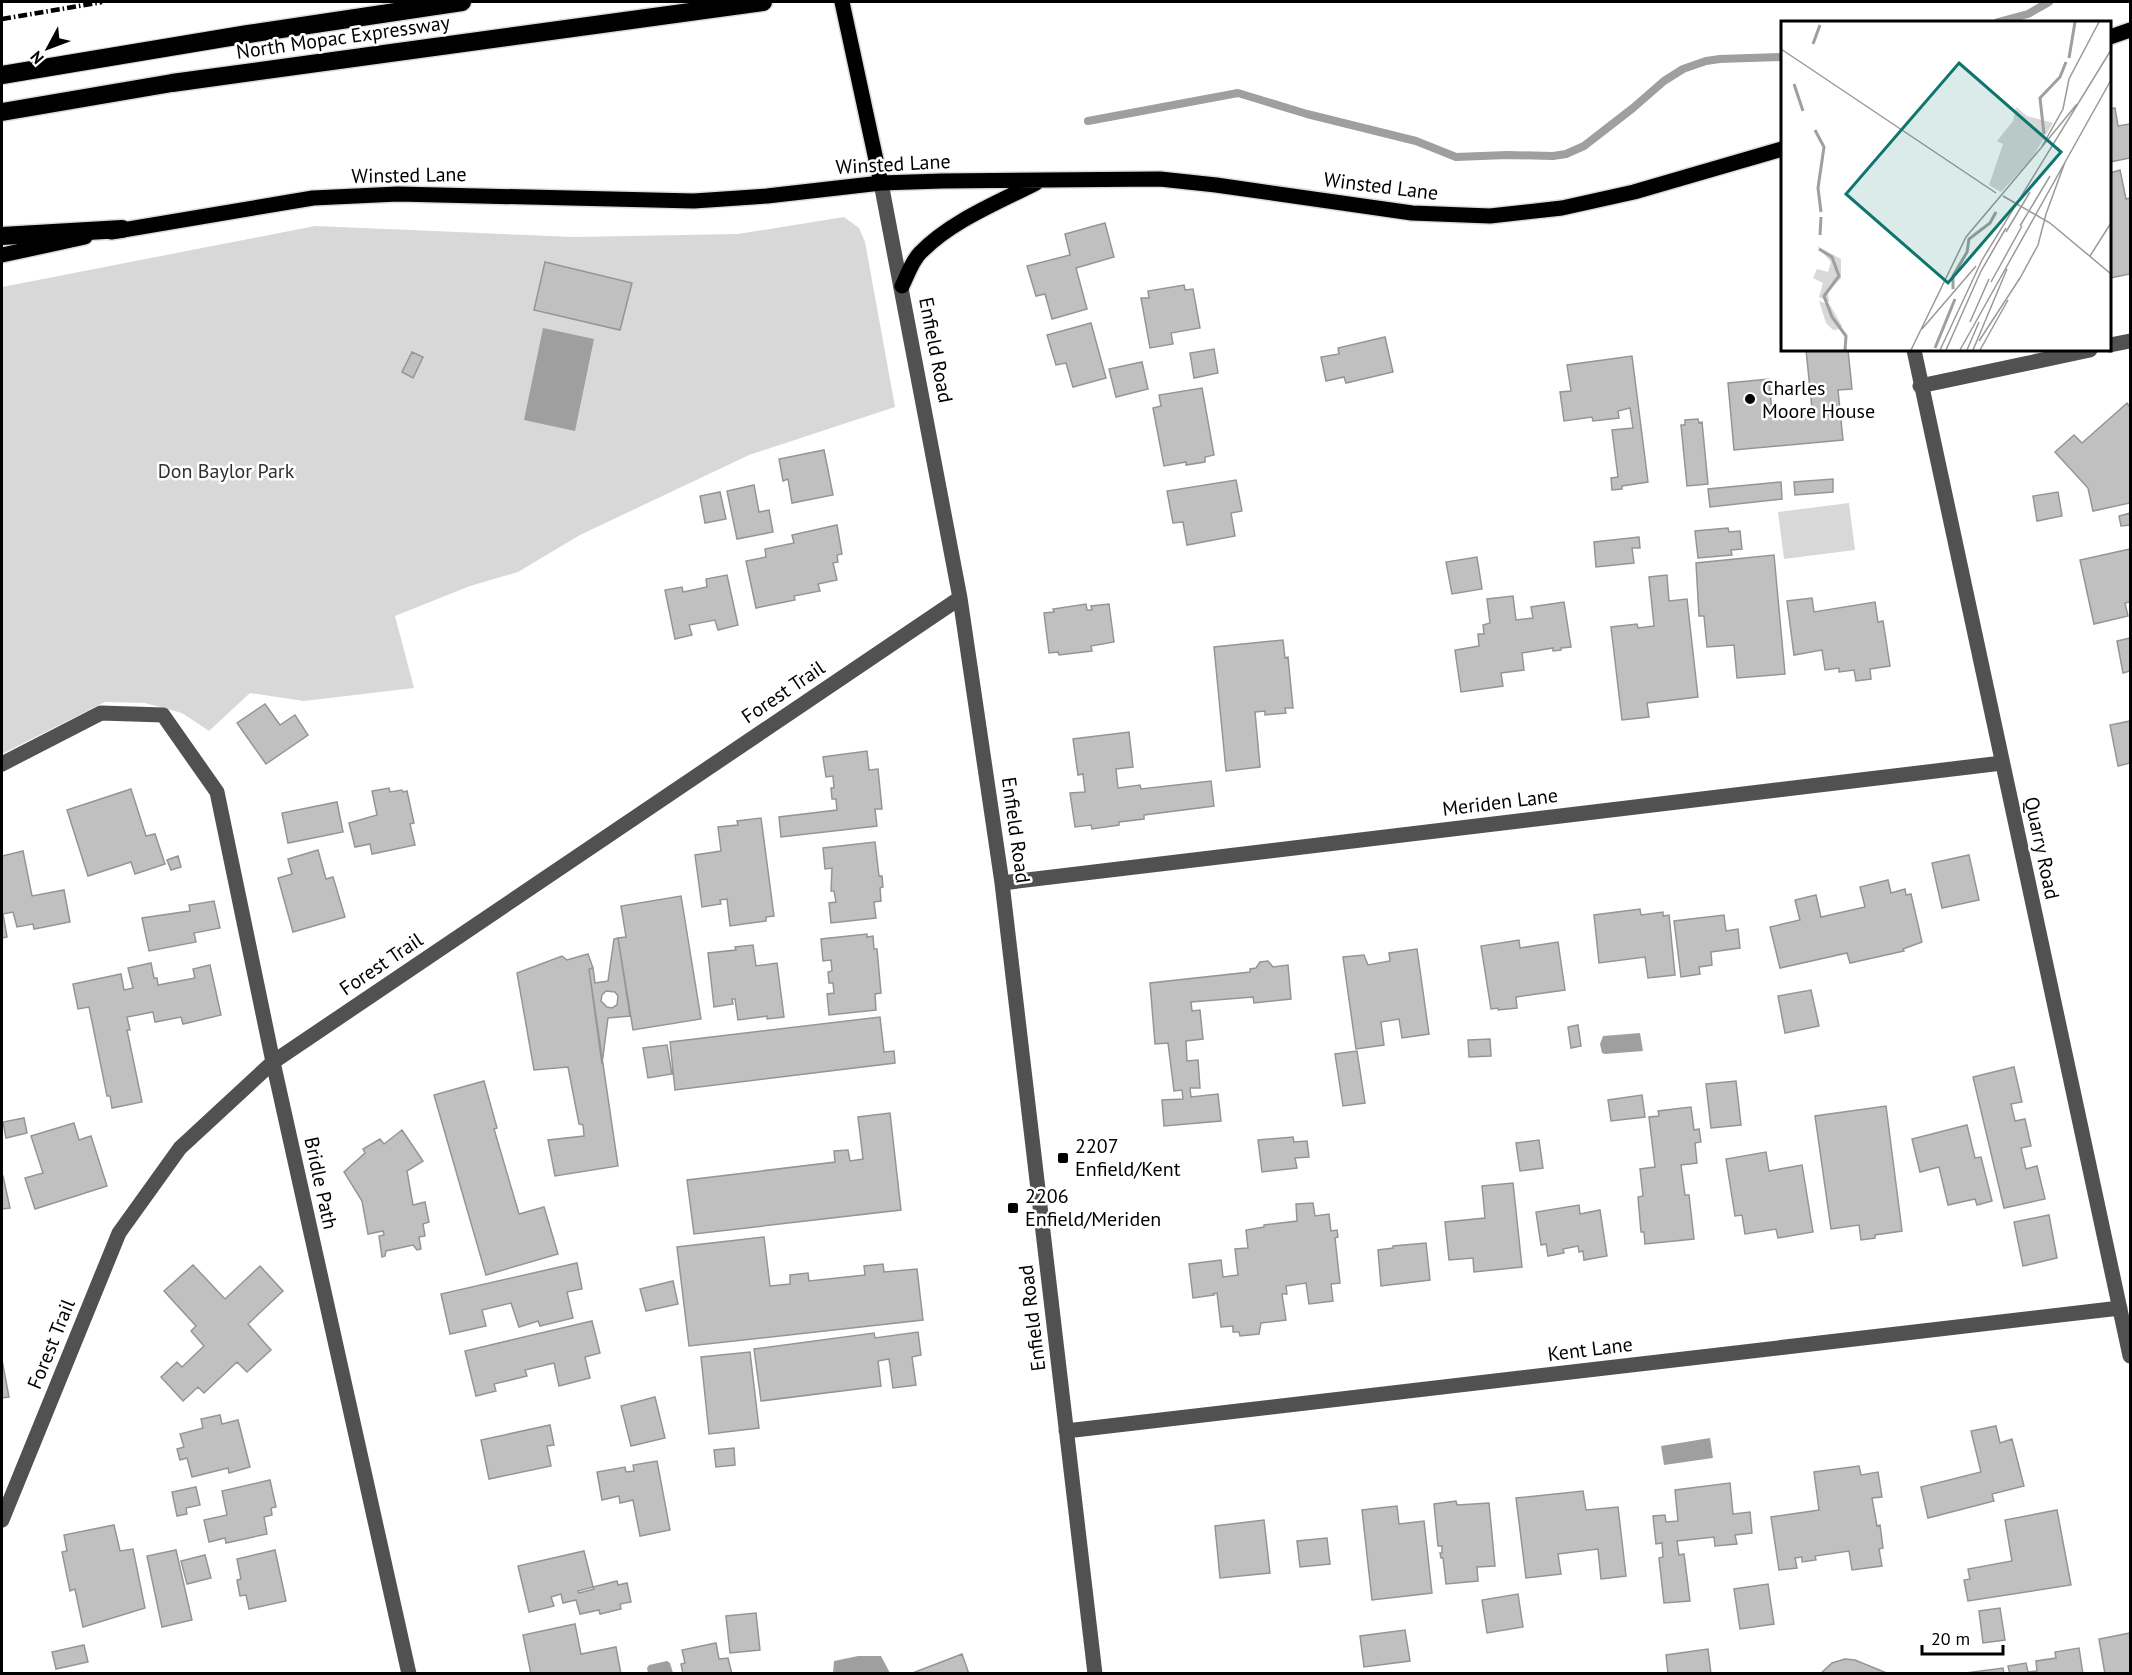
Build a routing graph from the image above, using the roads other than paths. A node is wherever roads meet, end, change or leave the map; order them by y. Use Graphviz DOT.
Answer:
graph roads {
  1 [pos="462,2"];
  2 [pos="763,2"];
  3 [pos="842,2"];
  4 [pos="2130,30"];
  5 [pos="2111,36"];
  6 [pos="2,75"];
  7 [pos="2,112"];
  8 [pos="1781,149"];
  9 [pos="1040,181"];
  10 [pos="881,183"];
  11 [pos="122,230"];
  12 [pos="2,236"];
  13 [pos="2,255"];
  14 [pos="902,286"];
  15 [pos="2130,341"];
  16 [pos="2111,345"];
  17 [pos="1914,351"];
  18 [pos="2085,351"];
  19 [pos="1920,386"];
  20 [pos="960,598"];
  21 [pos="2002,764"];
  22 [pos="2,765"];
  23 [pos="1002,883"];
  24 [pos="273,1062"];
  25 [pos="2120,1308"];
  26 [pos="2130,1356"];
  27 [pos="1066,1431"];
  28 [pos="2,1520"];
  29 [pos="409,1674"];
  30 [pos="1095,1674"];
  1 -- 6 [label="highway"];
  2 -- 7 [label="highway, North Mopac Expressway"];
  3 -- 10 [label="main road, Enfield Road"];
  4 -- 5 [label="main road"];
  8 -- 9 [label="main road, Winsted Lane"];
  9 -- 10 [label="main road, Winsted Lane"];
  9 -- 14 [label="main road"];
  10 -- 11 [label="main road, Winsted Lane"];
  10 -- 14 [label="street, Enfield Road"];
  11 -- 12 [label="highway"];
  11 -- 13 [label="main road, Winsted Lane"];
  14 -- 20 [label="street, Enfield Road"];
  15 -- 16 [label="street"];
  17 -- 19 [label="street, Quarry Road"];
  18 -- 19 [label="street"];
  19 -- 21 [label="street, Quarry Road"];
  20 -- 23 [label="street, Enfield Road"];
  20 -- 24 [label="street, Forest Trail"];
  21 -- 23 [label="street, Meriden Lane"];
  21 -- 25 [label="street, Quarry Road"];
  22 -- 24 [label="street, Bridle Path"];
  23 -- 27 [label="street, Enfield Road"];
  24 -- 28 [label="street, Forest Trail"];
  24 -- 29 [label="street, Bridle Path"];
  25 -- 26 [label="street, Quarry Road"];
  25 -- 27 [label="street, Kent Lane"];
  27 -- 30 [label="street, Enfield Road"];
}
